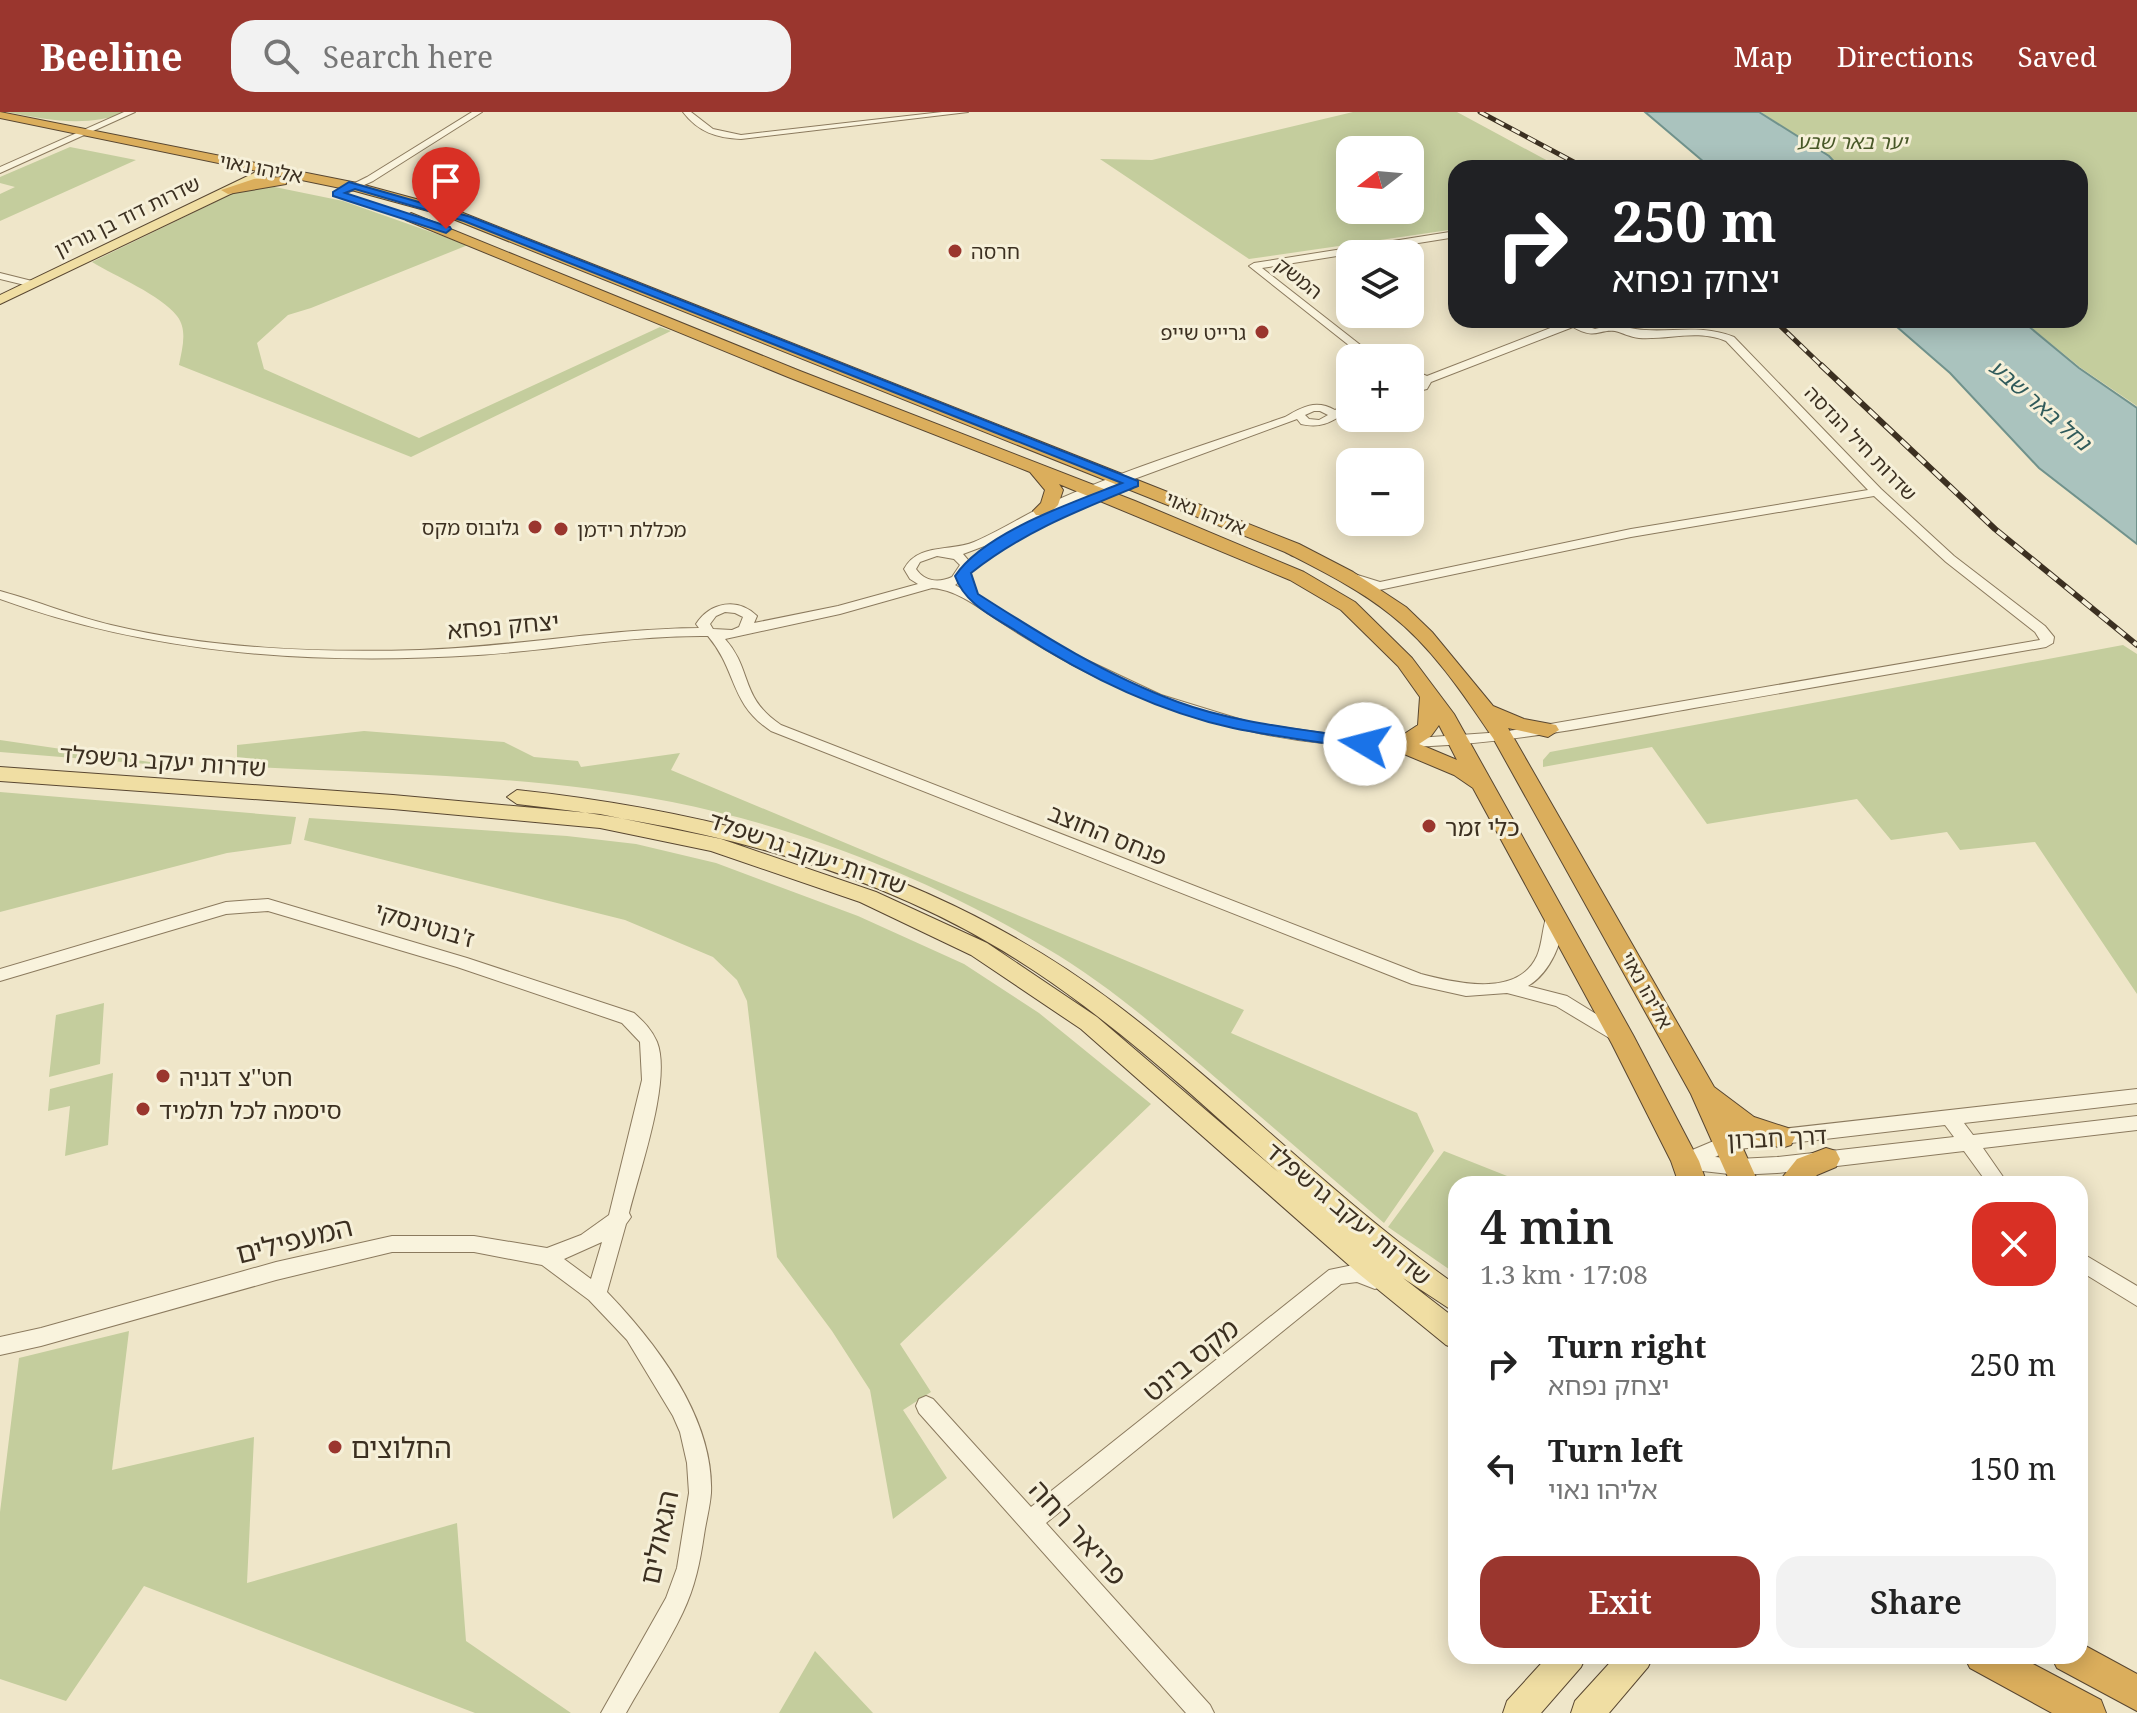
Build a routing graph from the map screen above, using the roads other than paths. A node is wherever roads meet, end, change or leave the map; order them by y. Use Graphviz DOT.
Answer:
graph roads {
  1 [pos="478,112"];
  2 [pos="687,112"];
  3 [pos="852,112"];
  4 [pos="964,112"];
  5 [pos="0,114"];
  6 [pos="126,116"];
  7 [pos="0,122"];
  8 [pos="859,124"];
  9 [pos="57,126"];
  10 [pos="81,136"];
  11 [pos="118,139"];
  12 [pos="394,164"];
  13 [pos="221,168"];
  14 [pos="0,170"];
  15 [pos="257,172"];
  16 [pos="370,174"];
  17 [pos="321,180"];
  18 [pos="281,181"];
  19 [pos="224,188"];
  20 [pos="348,189"];
  21 [pos="1448,235"];
  22 [pos="0,276"];
  23 [pos="27,282"];
  24 [pos="0,290"];
  25 [pos="0,300"];
  26 [pos="1562,328"];
  27 [pos="1583,328"];
  28 [pos="1604,328"];
  29 [pos="1619,328"];
  30 [pos="1586,331"];
  31 [pos="1540,338"];
  32 [pos="1355,344"];
  33 [pos="1424,374"];
  34 [pos="1336,402"];
  35 [pos="1317,407"];
  36 [pos="1299,414"];
  37 [pos="1334,415"];
  38 [pos="1310,423"];
  39 [pos="1031,466"];
  40 [pos="1120,478"];
  41 [pos="1154,478"];
  42 [pos="1097,492"];
  43 [pos="1877,492"];
  44 [pos="1042,511"];
  45 [pos="950,553"];
  46 [pos="911,573"];
  47 [pos="964,573"];
  48 [pos="1346,576"];
  49 [pos="936,584"];
  50 [pos="0,595"];
  51 [pos="973,597"];
  52 [pos="747,613"];
  53 [pos="709,628"];
  54 [pos="742,631"];
  55 [pos="733,661"];
  56 [pos="1430,694"];
  57 [pos="1486,711"];
  58 [pos="1548,730"];
  59 [pos="1503,737"];
  60 [pos="1458,743"];
  61 [pos="1400,744"];
  62 [pos="0,760"];
  63 [pos="0,774"];
  64 [pos="1529,781"];
  65 [pos="1482,787"];
  66 [pos="1554,917"];
  67 [pos="0,975"];
  68 [pos="1506,987"];
  69 [pos="1624,1042"];
  70 [pos="1703,1091"];
  71 [pos="2137,1096"];
  72 [pos="1950,1118"];
  73 [pos="2137,1123"];
  74 [pos="1781,1137"];
  75 [pos="1966,1143"];
  76 [pos="1826,1159"];
  77 [pos="1737,1165"];
  78 [pos="1689,1173"];
  79 [pos="1799,1176"];
  80 [pos="1993,1176"];
  81 [pos="621,1217"];
  82 [pos="547,1257"];
  83 [pos="2088,1265"];
  84 [pos="1396,1288"];
  85 [pos="596,1294"];
  86 [pos="1448,1295"];
  87 [pos="2137,1297"];
  88 [pos="1448,1330"];
  89 [pos="0,1346"];
  90 [pos="926,1406"];
  91 [pos="1029,1523"];
  92 [pos="1563,1664"];
  93 [pos="1630,1664"];
  94 [pos="1997,1664"];
  95 [pos="2084,1664"];
  96 [pos="2137,1693"];
  97 [pos="1199,1707"];
  98 [pos="613,1713"];
  99 [pos="1519,1713"];
  100 [pos="1587,1713"];
  101 [pos="2088,1713"];
  1 -- 12 [label="street"];
  2 -- 8 [label="street"];
  3 -- 8 [label="street"];
  4 -- 8 [label="street"];
  5 -- 9 [label="highway, אליהו נאוי"];
  6 -- 9 [label="highway"];
  6 -- 10 [label="street"];
  6 -- 11 [label="highway"];
  7 -- 10 [label="highway, אליהו נאוי"];
  9 -- 10 [label="highway, אליהו נאוי"];
  10 -- 11 [label="highway, אליהו נאוי"];
  10 -- 13 [label="highway, אליהו נאוי"];
  10 -- 14 [label="street"];
  11 -- 15 [label="highway, אליהו נאוי"];
  12 -- 16 [label="street"];
  12 -- 20 [label="street"];
  13 -- 15 [label="highway, אליהו נאוי"];
  13 -- 19 [label="highway"];
  15 -- 17 [label="highway, אליהו נאוי"];
  15 -- 18 [label="highway, אליהו נאוי"];
  15 -- 19 [label="main road, שדרות דוד בן גוריון"];
  16 -- 17 [label="highway"];
  16 -- 20 [label="street"];
  17 -- 20 [label="highway, אליהו נאוי"];
  18 -- 19 [label="highway"];
  18 -- 20 [label="highway, אליהו נאוי"];
  19 -- 23 [label="main road, שדרות דוד בן גוריון"];
  20 -- 39 [label="highway, אליהו נאוי"];
  20 -- 40 [label="highway, אליהו נאוי"];
  21 -- 32 [label="street, המשק"];
  22 -- 23 [label="street"];
  23 -- 24 [label="main road, שדרות דוד בן גוריון"];
  23 -- 25 [label="main road, שדרות דוד בן גוריון"];
  26 -- 31 [label="street"];
  27 -- 30 [label="street"];
  28 -- 30 [label="street"];
  29 -- 43 [label="street, שדרות חיל הנדסה"];
  30 -- 31 [label="street"];
  31 -- 33 [label="street"];
  34 -- 35 [label="street"];
  35 -- 36 [label="street"];
  35 -- 37 [label="street"];
  36 -- 38 [label="street"];
  36 -- 41 [label="street"];
  37 -- 38 [label="street"];
  38 -- 41 [label="street"];
  39 -- 42 [label="highway, אליהו נאוי"];
  39 -- 44 [label="highway"];
  40 -- 41 [label="highway, אליהו נאוי"];
  40 -- 41 [label="highway"];
  40 -- 42 [label="street"];
  41 -- 48 [label="highway, אליהו נאוי"];
  42 -- 44 [label="street"];
  42 -- 47 [label="street"];
  42 -- 56 [label="highway, אליהו נאוי"];
  43 -- 48 [label="street"];
  43 -- 58 [label="street, שדרות חיל הנדסה"];
  44 -- 45 [label="street"];
  45 -- 46 [label="street"];
  45 -- 47 [label="street"];
  46 -- 49 [label="street"];
  46 -- 52 [label="street"];
  47 -- 49 [label="street"];
  47 -- 51 [label="street"];
  48 -- 57 [label="highway, אליהו נאוי"];
  49 -- 51 [label="street"];
  49 -- 54 [label="street"];
  50 -- 53 [label="street, יצחק נפחא"];
  51 -- 61 [label="street"];
  52 -- 53 [label="street"];
  52 -- 54 [label="street, פנחס החוצב"];
  53 -- 54 [label="street"];
  53 -- 55 [label="street, פנחס החוצב"];
  54 -- 55 [label="street, פנחס החוצב"];
  55 -- 68 [label="street, פנחס החוצב"];
  56 -- 60 [label="highway, אליהו נאוי"];
  56 -- 61 [label="highway"];
  57 -- 58 [label="highway"];
  57 -- 59 [label="highway, אליהו נאוי"];
  58 -- 59 [label="street"];
  58 -- 64 [label="highway"];
  59 -- 60 [label="street"];
  59 -- 64 [label="highway, אליהו נאוי"];
  60 -- 61 [label="street"];
  60 -- 65 [label="highway, אליהו נאוי"];
  61 -- 65 [label="highway"];
  62 -- 86 [label="main road, שדרות יעקב גרשפלד"];
  63 -- 84 [label="main road, שדרות יעקב גרשפלד"];
  64 -- 70 [label="highway, אליהו נאוי"];
  65 -- 66 [label="highway, אליהו נאוי"];
  66 -- 68 [label="street"];
  66 -- 69 [label="highway, אליהו נאוי"];
  67 -- 81 [label="street, ז'בוטינסקי"];
  68 -- 69 [label="street, פנחס החוצב"];
  69 -- 78 [label="highway, אליהו נאוי"];
  70 -- 74 [label="highway"];
  70 -- 77 [label="highway, אליהו נאוי"];
  71 -- 72 [label="street, דרך חברון"];
  72 -- 74 [label="street, דרך חברון"];
  72 -- 75 [label="street"];
  73 -- 75 [label="street, דרך חברון"];
  74 -- 77 [label="street, דרך חברון"];
  75 -- 76 [label="street, דרך חברון"];
  75 -- 80 [label="street"];
  76 -- 77 [label="street, דרך חברון"];
  76 -- 79 [label="highway"];
  77 -- 78 [label="street, דרך חברון"];
  81 -- 82 [label="street"];
  81 -- 85 [label="street, ז'בוטינסקי"];
  82 -- 85 [label="street, המעפילים"];
  82 -- 89 [label="street, המעפילים"];
  83 -- 87 [label="street"];
  84 -- 88 [label="main road, שדרות יעקב גרשפלד"];
  84 -- 91 [label="street, מקס בינט"];
  85 -- 98 [label="street, הגאולים"];
  90 -- 91 [label="street, פריאר רחה"];
  91 -- 97 [label="street, פריאר רחה"];
  92 -- 99 [label="main road"];
  93 -- 100 [label="main road"];
  94 -- 101 [label="highway"];
  95 -- 96 [label="highway"];
}
